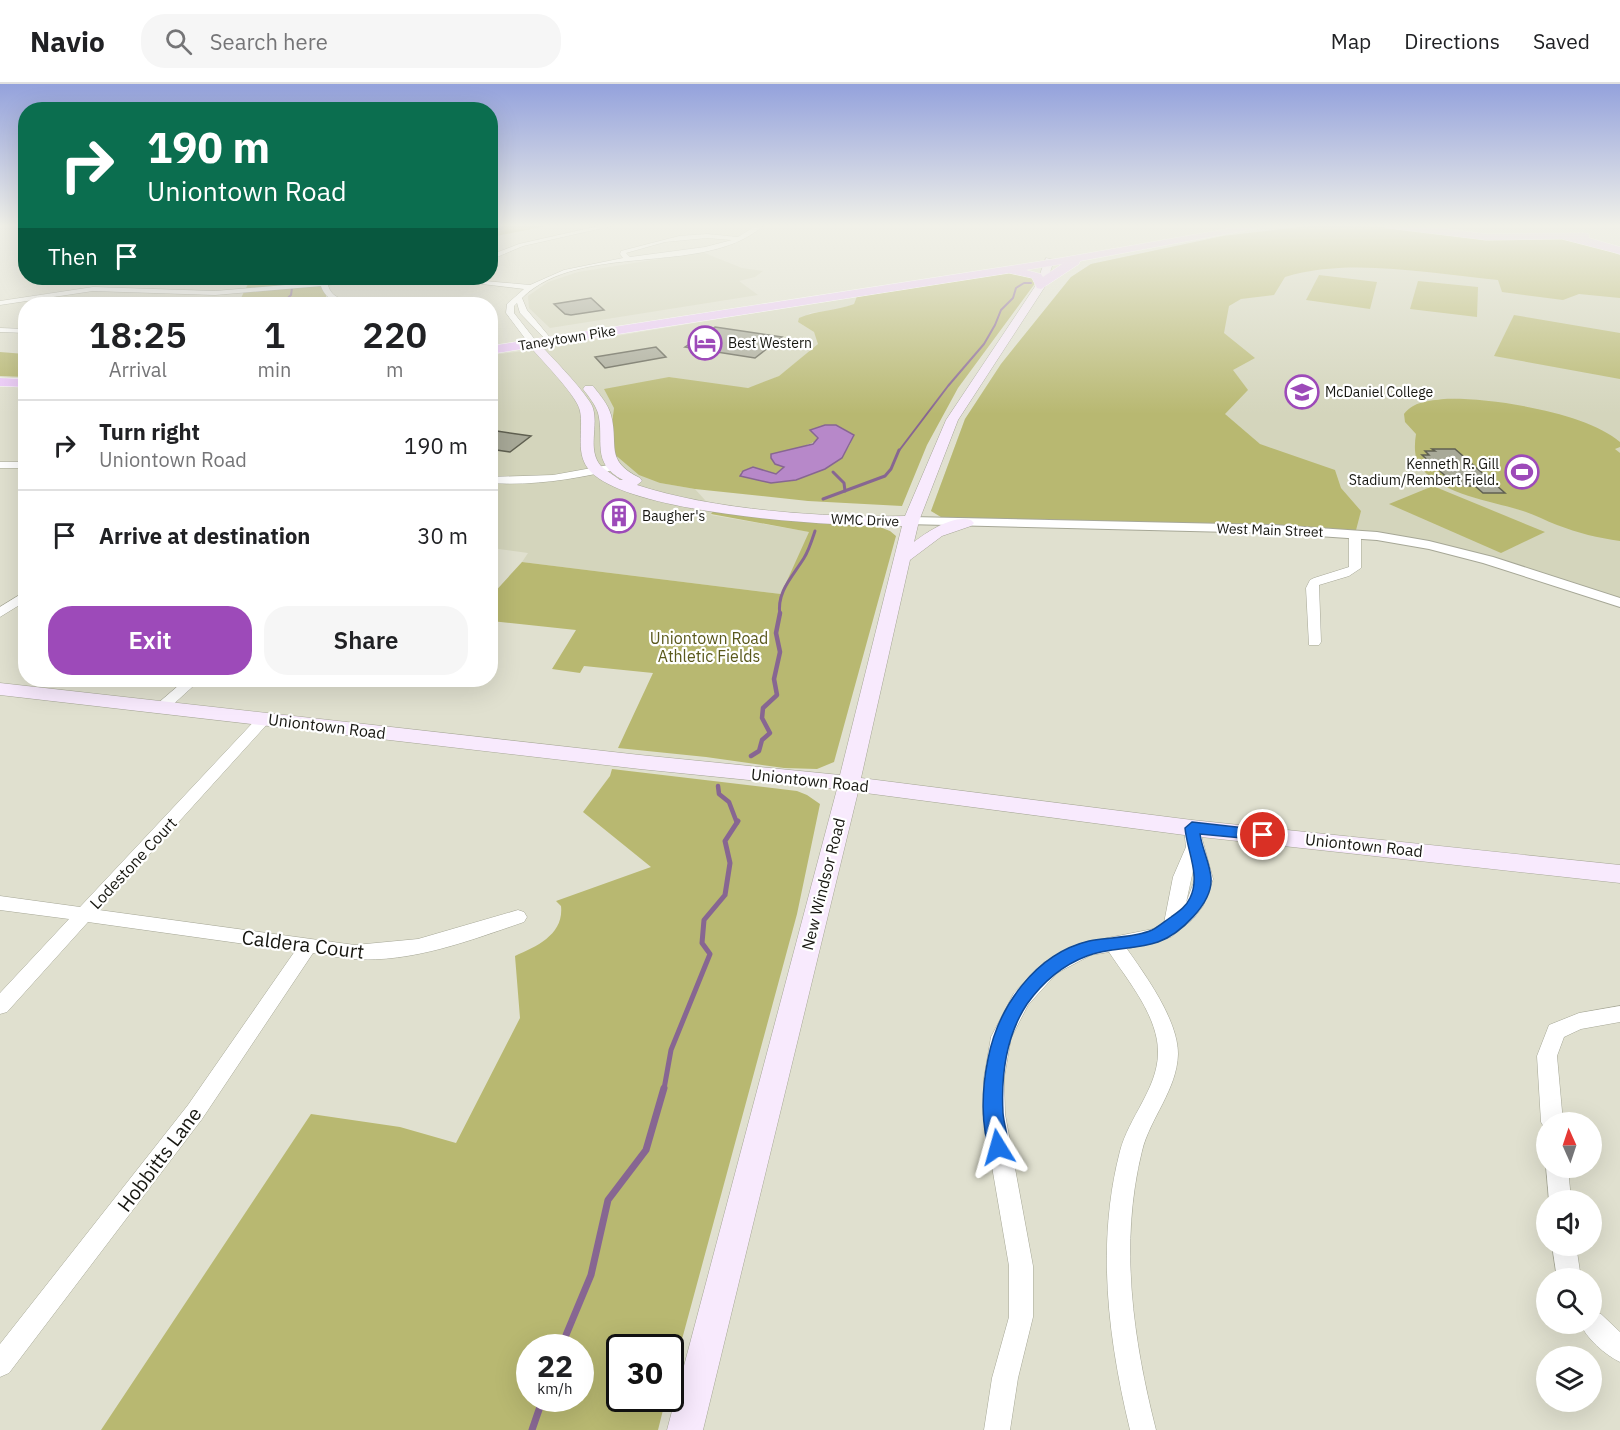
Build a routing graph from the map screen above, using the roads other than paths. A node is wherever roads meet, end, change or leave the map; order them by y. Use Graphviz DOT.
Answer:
graph roads {
  1 [pos="266,288"];
  2 [pos="528,288"];
  3 [pos="885,288"];
  4 [pos="1039,288"];
  5 [pos="518,296"];
  6 [pos="40,297"];
  7 [pos="18,300"];
  8 [pos="2,302"];
  9 [pos="0,330"];
  10 [pos="18,331"];
  11 [pos="549,341"];
  12 [pos="533,343"];
  13 [pos="498,349"];
  14 [pos="570,367"];
  15 [pos="582,380"];
  16 [pos="0,382"];
  17 [pos="18,382"];
  18 [pos="0,465"];
  19 [pos="18,465"];
  20 [pos="614,467"];
  21 [pos="597,471"];
  22 [pos="498,480"];
  23 [pos="911,521"];
  24 [pos="966,523"];
  25 [pos="1355,534"];
  26 [pos="902,558"];
  27 [pos="18,601"];
  28 [pos="1620,603"];
  29 [pos="0,613"];
  30 [pos="1314,642"];
  31 [pos="185,687"];
  32 [pos="0,689"];
  33 [pos="162,706"];
  34 [pos="265,718"];
  35 [pos="849,783"];
  36 [pos="1193,838"];
  37 [pos="1620,874"];
  38 [pos="0,903"];
  39 [pos="86,914"];
  40 [pos="518,917"];
  41 [pos="1114,944"];
  42 [pos="308,946"];
  43 [pos="0,1006"];
  44 [pos="1620,1014"];
  45 [pos="1551,1112"];
  46 [pos="1602,1332"];
  47 [pos="1620,1349"];
  48 [pos="0,1364"];
  49 [pos="685,1430"];
  50 [pos="997,1430"];
  51 [pos="1143,1430"];
  1 -- 6 [label="street"];
  2 -- 5 [label="street"];
  3 -- 11 [label="highway, Taneytown Pike"];
  4 -- 23 [label="main road, New Windsor Road"];
  5 -- 11 [label="street"];
  5 -- 12 [label="street"];
  7 -- 8 [label="street"];
  9 -- 10 [label="street"];
  11 -- 12 [label="highway, Taneytown Pike"];
  11 -- 14 [label="main road"];
  12 -- 13 [label="highway, Taneytown Pike"];
  12 -- 21 [label="main road"];
  15 -- 20 [label="main road"];
  16 -- 17 [label="highway"];
  18 -- 19 [label="street"];
  20 -- 21 [label="street"];
  20 -- 23 [label="main road, WMC Drive"];
  21 -- 22 [label="street"];
  21 -- 23 [label="main road, WMC Drive"];
  23 -- 24 [label="street, West Main Street"];
  23 -- 26 [label="main road, New Windsor Road"];
  24 -- 25 [label="street, West Main Street"];
  24 -- 26 [label="main road"];
  25 -- 28 [label="street, West Main Street"];
  25 -- 30 [label="street"];
  26 -- 35 [label="main road, New Windsor Road"];
  27 -- 29 [label="street"];
  31 -- 33 [label="street"];
  32 -- 33 [label="main road, Uniontown Road"];
  33 -- 34 [label="main road, Uniontown Road"];
  34 -- 35 [label="main road, Uniontown Road"];
  34 -- 39 [label="street, Lodestone Court"];
  35 -- 36 [label="main road, Uniontown Road"];
  35 -- 49 [label="main road, New Windsor Road"];
  36 -- 37 [label="main road, Uniontown Road"];
  36 -- 41 [label="street"];
  38 -- 39 [label="street, Caldera Court"];
  39 -- 42 [label="street, Caldera Court"];
  39 -- 43 [label="street, Lodestone Court"];
  40 -- 42 [label="street, Caldera Court"];
  41 -- 50 [label="street"];
  41 -- 51 [label="street"];
  42 -- 48 [label="street, Hobbitts Lane"];
  44 -- 45 [label="street"];
  46 -- 47 [label="street"];
}
